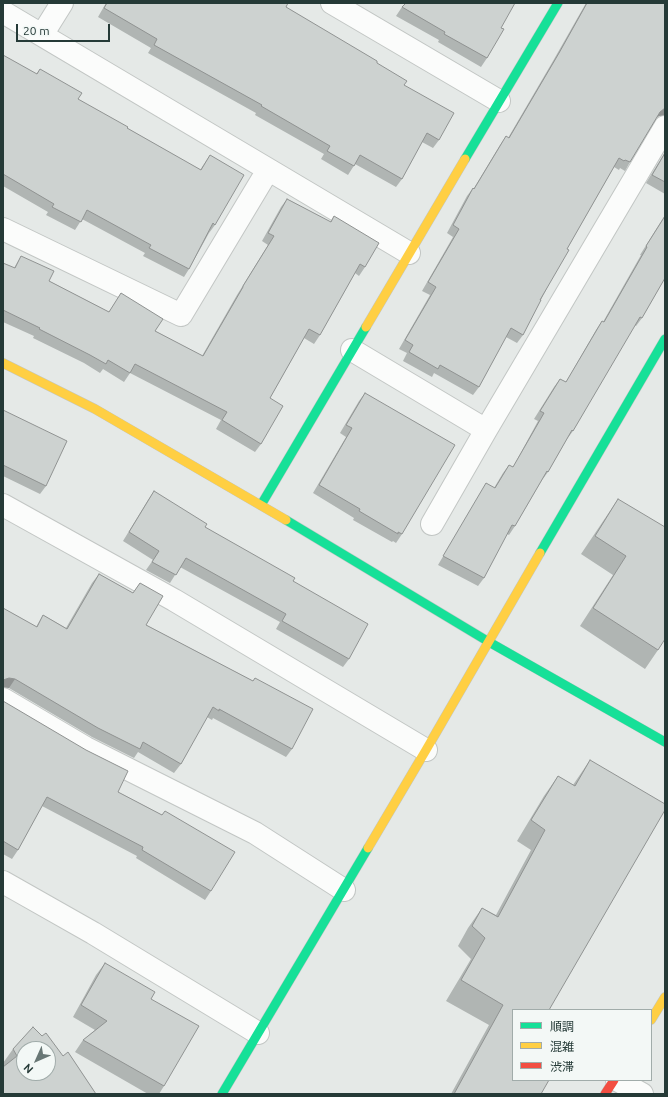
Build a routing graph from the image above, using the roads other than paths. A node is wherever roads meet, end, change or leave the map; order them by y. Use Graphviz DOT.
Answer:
graph roads {
  1 [pos="62,3"];
  2 [pos="332,3"];
  3 [pos="558,3"];
  4 [pos="361,10"];
  5 [pos="3,12"];
  6 [pos="42,35"];
  7 [pos="499,101"];
  8 [pos="665,127"];
  9 [pos="268,170"];
  10 [pos="3,229"];
  11 [pos="409,253"];
  12 [pos="665,339"];
  13 [pos="352,350"];
  14 [pos="3,363"];
  15 [pos="486,430"];
  16 [pos="3,505"];
  17 [pos="261,505"];
  18 [pos="432,524"];
  19 [pos="489,642"];
  20 [pos="3,699"];
  21 [pos="665,742"];
  22 [pos="426,750"];
  23 [pos="3,882"];
  24 [pos="344,890"];
  25 [pos="665,997"];
  26 [pos="652,1018"];
  27 [pos="258,1032"];
  28 [pos="613,1081"];
  29 [pos="619,1081"];
  30 [pos="222,1094"];
  31 [pos="605,1094"];
  32 [pos="642,1094"];
  1 -- 6 [label="street"];
  2 -- 4 [label="street"];
  3 -- 7 [label="street"];
  4 -- 7 [label="street"];
  5 -- 6 [label="street"];
  6 -- 9 [label="street"];
  7 -- 11 [label="street"];
  8 -- 15 [label="street"];
  9 -- 10 [label="street"];
  9 -- 11 [label="street"];
  11 -- 13 [label="street"];
  12 -- 19 [label="street"];
  13 -- 15 [label="street"];
  13 -- 17 [label="street"];
  14 -- 17 [label="street"];
  15 -- 18 [label="street"];
  16 -- 22 [label="street"];
  17 -- 19 [label="street"];
  19 -- 21 [label="street"];
  19 -- 22 [label="street"];
  20 -- 24 [label="street"];
  22 -- 24 [label="street"];
  23 -- 27 [label="street"];
  24 -- 27 [label="street"];
  25 -- 26 [label="street"];
  27 -- 30 [label="street"];
  28 -- 31 [label="street"];
  29 -- 32 [label="street"];
}
